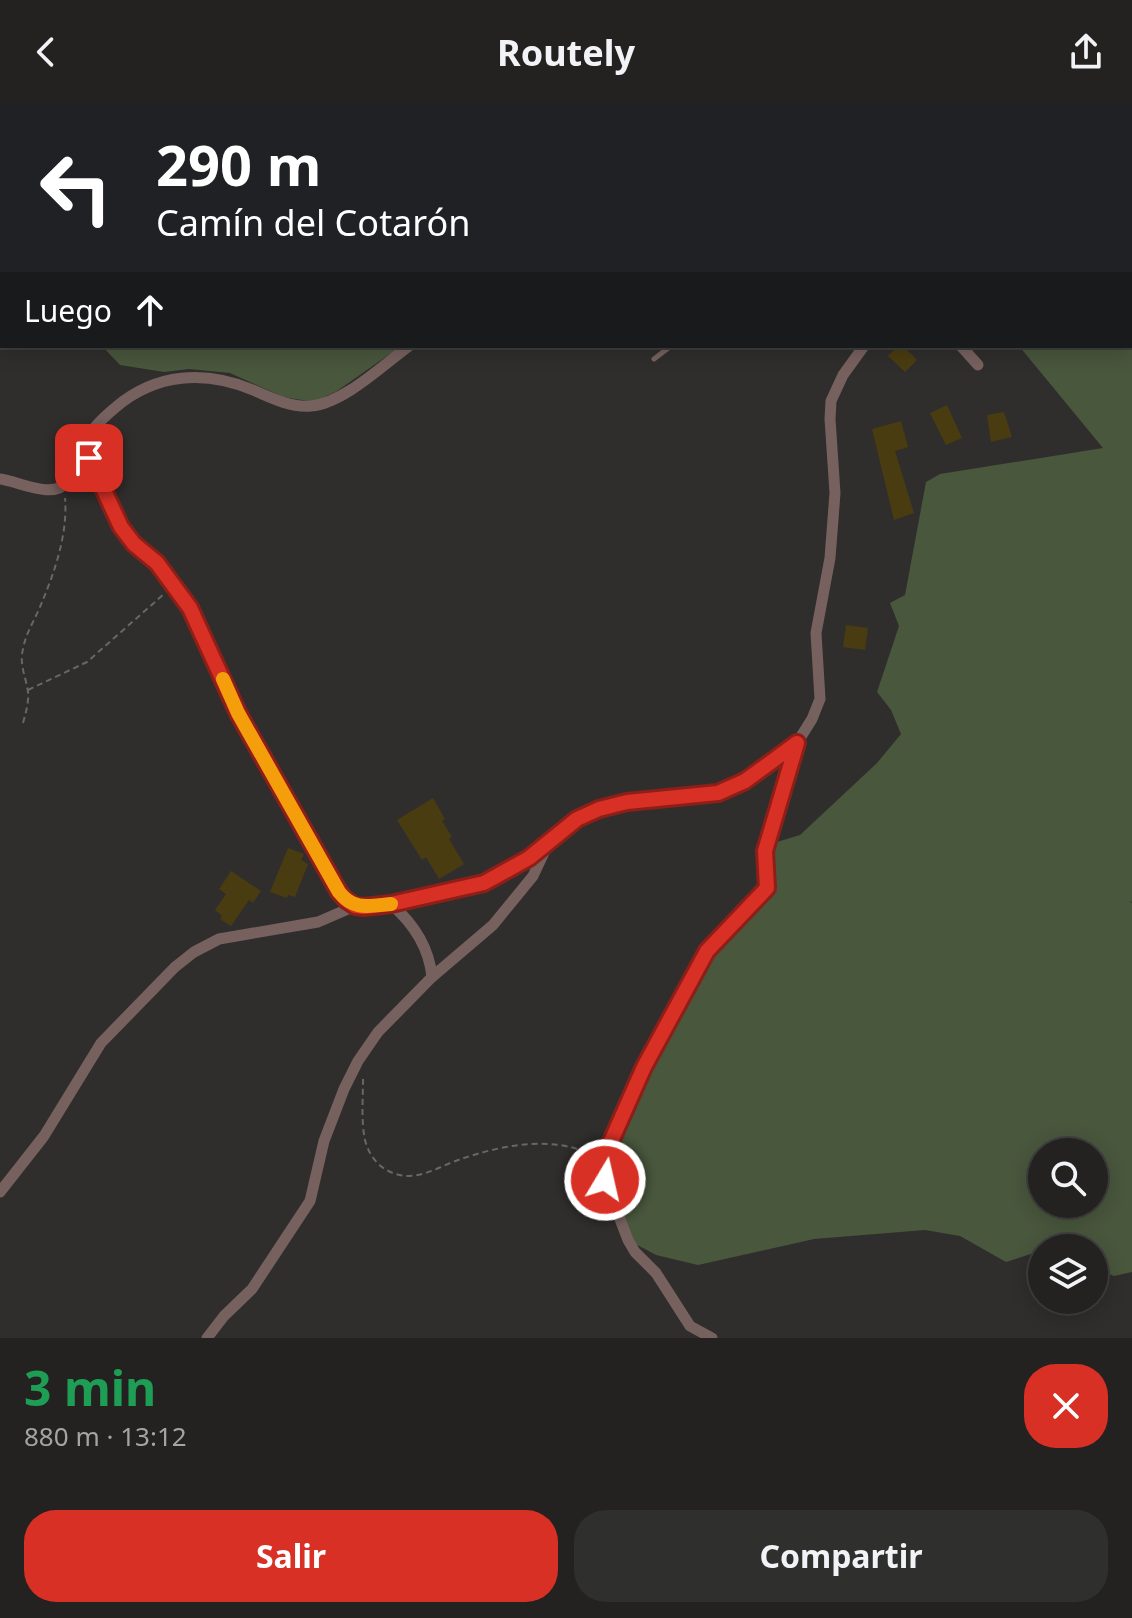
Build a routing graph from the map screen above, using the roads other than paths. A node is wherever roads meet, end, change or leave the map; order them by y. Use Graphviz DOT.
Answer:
graph roads {
  1 [pos="406,348"];
  2 [pos="668,348"];
  3 [pos="860,348"];
  4 [pos="963,348"];
  5 [pos="654,359"];
  6 [pos="978,365"];
  7 [pos="84,456"];
  8 [pos="0,479"];
  9 [pos="797,743"];
  10 [pos="549,842"];
  11 [pos="391,904"];
  12 [pos="355,906"];
  13 [pos="432,977"];
  14 [pos="0,1192"];
  15 [pos="207,1338"];
  16 [pos="712,1338"];
  1 -- 7 [label="street"];
  2 -- 5 [label="lane"];
  3 -- 9 [label="street"];
  4 -- 6 [label="street"];
  7 -- 8 [label="street"];
  7 -- 12 [label="street"];
  9 -- 10 [label="street"];
  9 -- 16 [label="street"];
  10 -- 11 [label="street"];
  10 -- 13 [label="street"];
  11 -- 12 [label="street"];
  11 -- 13 [label="street"];
  12 -- 14 [label="street"];
  13 -- 15 [label="street"];
}
